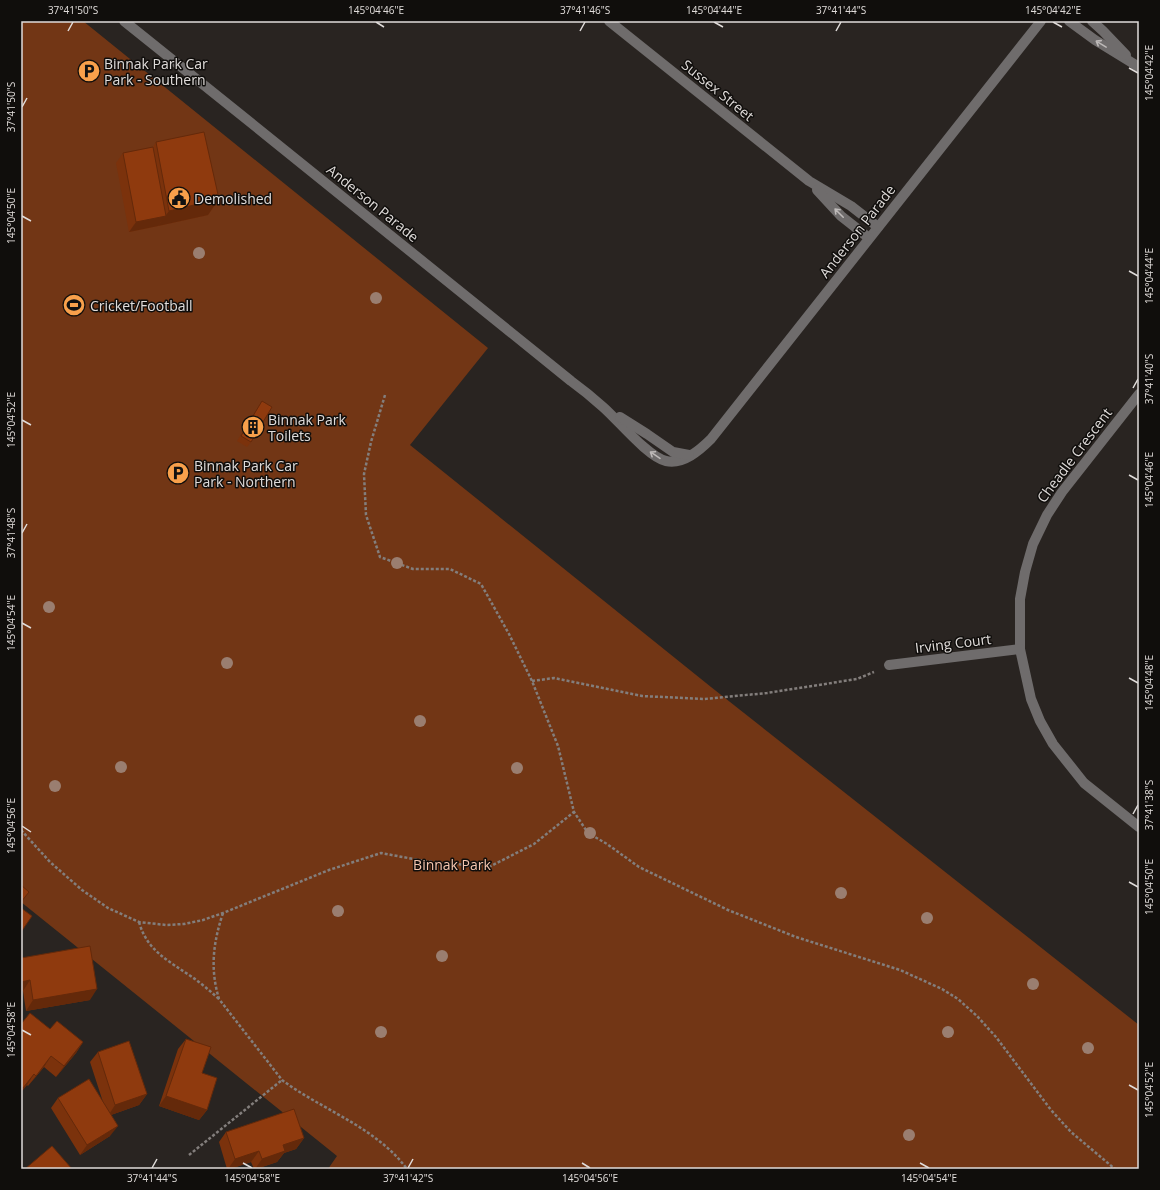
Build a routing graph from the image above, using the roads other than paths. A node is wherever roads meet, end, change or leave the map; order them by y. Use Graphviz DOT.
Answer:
graph roads {
  1 [pos="124,21"];
  2 [pos="609,21"];
  3 [pos="1040,21"];
  4 [pos="1069,21"];
  5 [pos="1092,21"];
  6 [pos="1137,66"];
  7 [pos="809,181"];
  8 [pos="878,227"];
  9 [pos="869,238"];
  10 [pos="1139,394"];
  11 [pos="1020,649"];
  12 [pos="889,665"];
  13 [pos="1139,827"];
  1 -- 9 [label="street, Anderson Parade"];
  2 -- 7 [label="street, Sussex Street"];
  3 -- 8 [label="street, Anderson Parade"];
  6 -- 4 [label="street, one-way"];
  5 -- 6 [label="street"];
  7 -- 8 [label="street, Sussex Street"];
  9 -- 7 [label="street, Sussex Street, one-way"];
  8 -- 9 [label="street, Anderson Parade"];
  10 -- 11 [label="street, Cheadle Crescent"];
  11 -- 12 [label="street, Irving Court"];
  11 -- 13 [label="street, Cheadle Crescent"];
}
